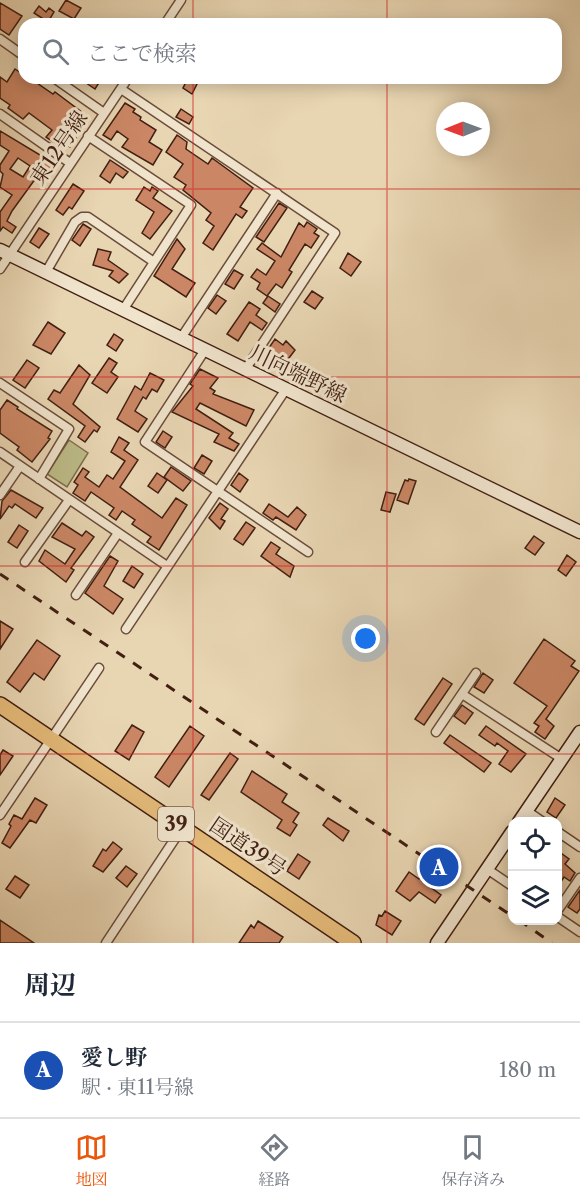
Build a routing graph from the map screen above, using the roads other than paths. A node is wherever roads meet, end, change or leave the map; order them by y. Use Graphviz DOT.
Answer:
graph roads {
  1 [pos="181,0"];
  2 [pos="169,18"];
  3 [pos="0,39"];
  4 [pos="18,52"];
  5 [pos="63,84"];
  6 [pos="124,84"];
  7 [pos="121,89"];
  8 [pos="104,113"];
  9 [pos="0,114"];
  10 [pos="88,136"];
  11 [pos="70,163"];
  12 [pos="277,193"];
  13 [pos="5,252"];
  14 [pos="154,262"];
  15 [pos="0,269"];
  16 [pos="46,272"];
  17 [pos="123,310"];
  18 [pos="181,338"];
  19 [pos="205,350"];
  20 [pos="245,370"];
  21 [pos="0,383"];
  22 [pos="286,389"];
  23 [pos="0,452"];
  24 [pos="20,466"];
  25 [pos="39,479"];
  26 [pos="218,490"];
  27 [pos="0,495"];
  28 [pos="69,500"];
  29 [pos="580,532"];
  30 [pos="118,533"];
  31 [pos="308,552"];
  32 [pos="26,562"];
  33 [pos="167,566"];
  34 [pos="76,595"];
  35 [pos="126,629"];
  36 [pos="99,668"];
  37 [pos="476,673"];
  38 [pos="462,694"];
  39 [pos="0,705"];
  40 [pos="436,732"];
  41 [pos="580,732"];
  42 [pos="51,739"];
  43 [pos="562,759"];
  44 [pos="527,811"];
  45 [pos="0,815"];
  46 [pos="523,817"];
  47 [pos="536,817"];
  48 [pos="182,828"];
  49 [pos="562,835"];
  50 [pos="508,839"];
  51 [pos="580,847"];
  52 [pos="487,869"];
  53 [pos="580,878"];
  54 [pos="508,883"];
  55 [pos="562,904"];
  56 [pos="562,920"];
  57 [pos="580,932"];
  58 [pos="106,943"];
  59 [pos="352,943"];
  60 [pos="437,943"];
  1 -- 2 [label="street"];
  3 -- 4 [label="street"];
  5 -- 8 [label="street"];
  6 -- 7 [label="street, 東12号線"];
  7 -- 8 [label="street, 東12号線"];
  7 -- 12 [label="street"];
  8 -- 10 [label="street, 東12号線"];
  9 -- 11 [label="street"];
  10 -- 11 [label="street, 東12号線"];
  10 -- 14 [label="street"];
  11 -- 13 [label="street, 東12号線"];
  12 -- 18 [label="street"];
  12 -- 20 [label="street"];
  13 -- 15 [label="street, 東12号線"];
  13 -- 16 [label="main road, 川向端野線"];
  14 -- 16 [label="street"];
  14 -- 17 [label="street"];
  16 -- 17 [label="main road, 川向端野線"];
  17 -- 18 [label="main road, 川向端野線"];
  18 -- 19 [label="main road, 川向端野線"];
  19 -- 20 [label="main road, 川向端野線"];
  19 -- 26 [label="street"];
  20 -- 22 [label="main road, 川向端野線"];
  21 -- 25 [label="street"];
  22 -- 26 [label="street"];
  22 -- 29 [label="main road, 川向端野線"];
  23 -- 24 [label="street"];
  24 -- 25 [label="street"];
  24 -- 27 [label="street"];
  25 -- 28 [label="street"];
  26 -- 31 [label="street"];
  26 -- 33 [label="street"];
  28 -- 30 [label="street"];
  28 -- 32 [label="street"];
  30 -- 33 [label="street"];
  30 -- 34 [label="street"];
  33 -- 35 [label="street"];
  36 -- 42 [label="street"];
  37 -- 38 [label="street"];
  38 -- 40 [label="street"];
  38 -- 43 [label="street"];
  39 -- 42 [label="highway, 国道39号 / 39"];
  41 -- 43 [label="main road"];
  42 -- 45 [label="street"];
  42 -- 48 [label="highway, 国道39号 / 39"];
  43 -- 44 [label="main road"];
  44 -- 46 [label="main road"];
  44 -- 47 [label="street"];
  48 -- 58 [label="street"];
  48 -- 59 [label="highway, 国道39号 / 39"];
  49 -- 51 [label="street"];
  50 -- 52 [label="main road"];
  52 -- 54 [label="street"];
  52 -- 60 [label="main road"];
  53 -- 55 [label="street"];
  56 -- 57 [label="street"];
}
